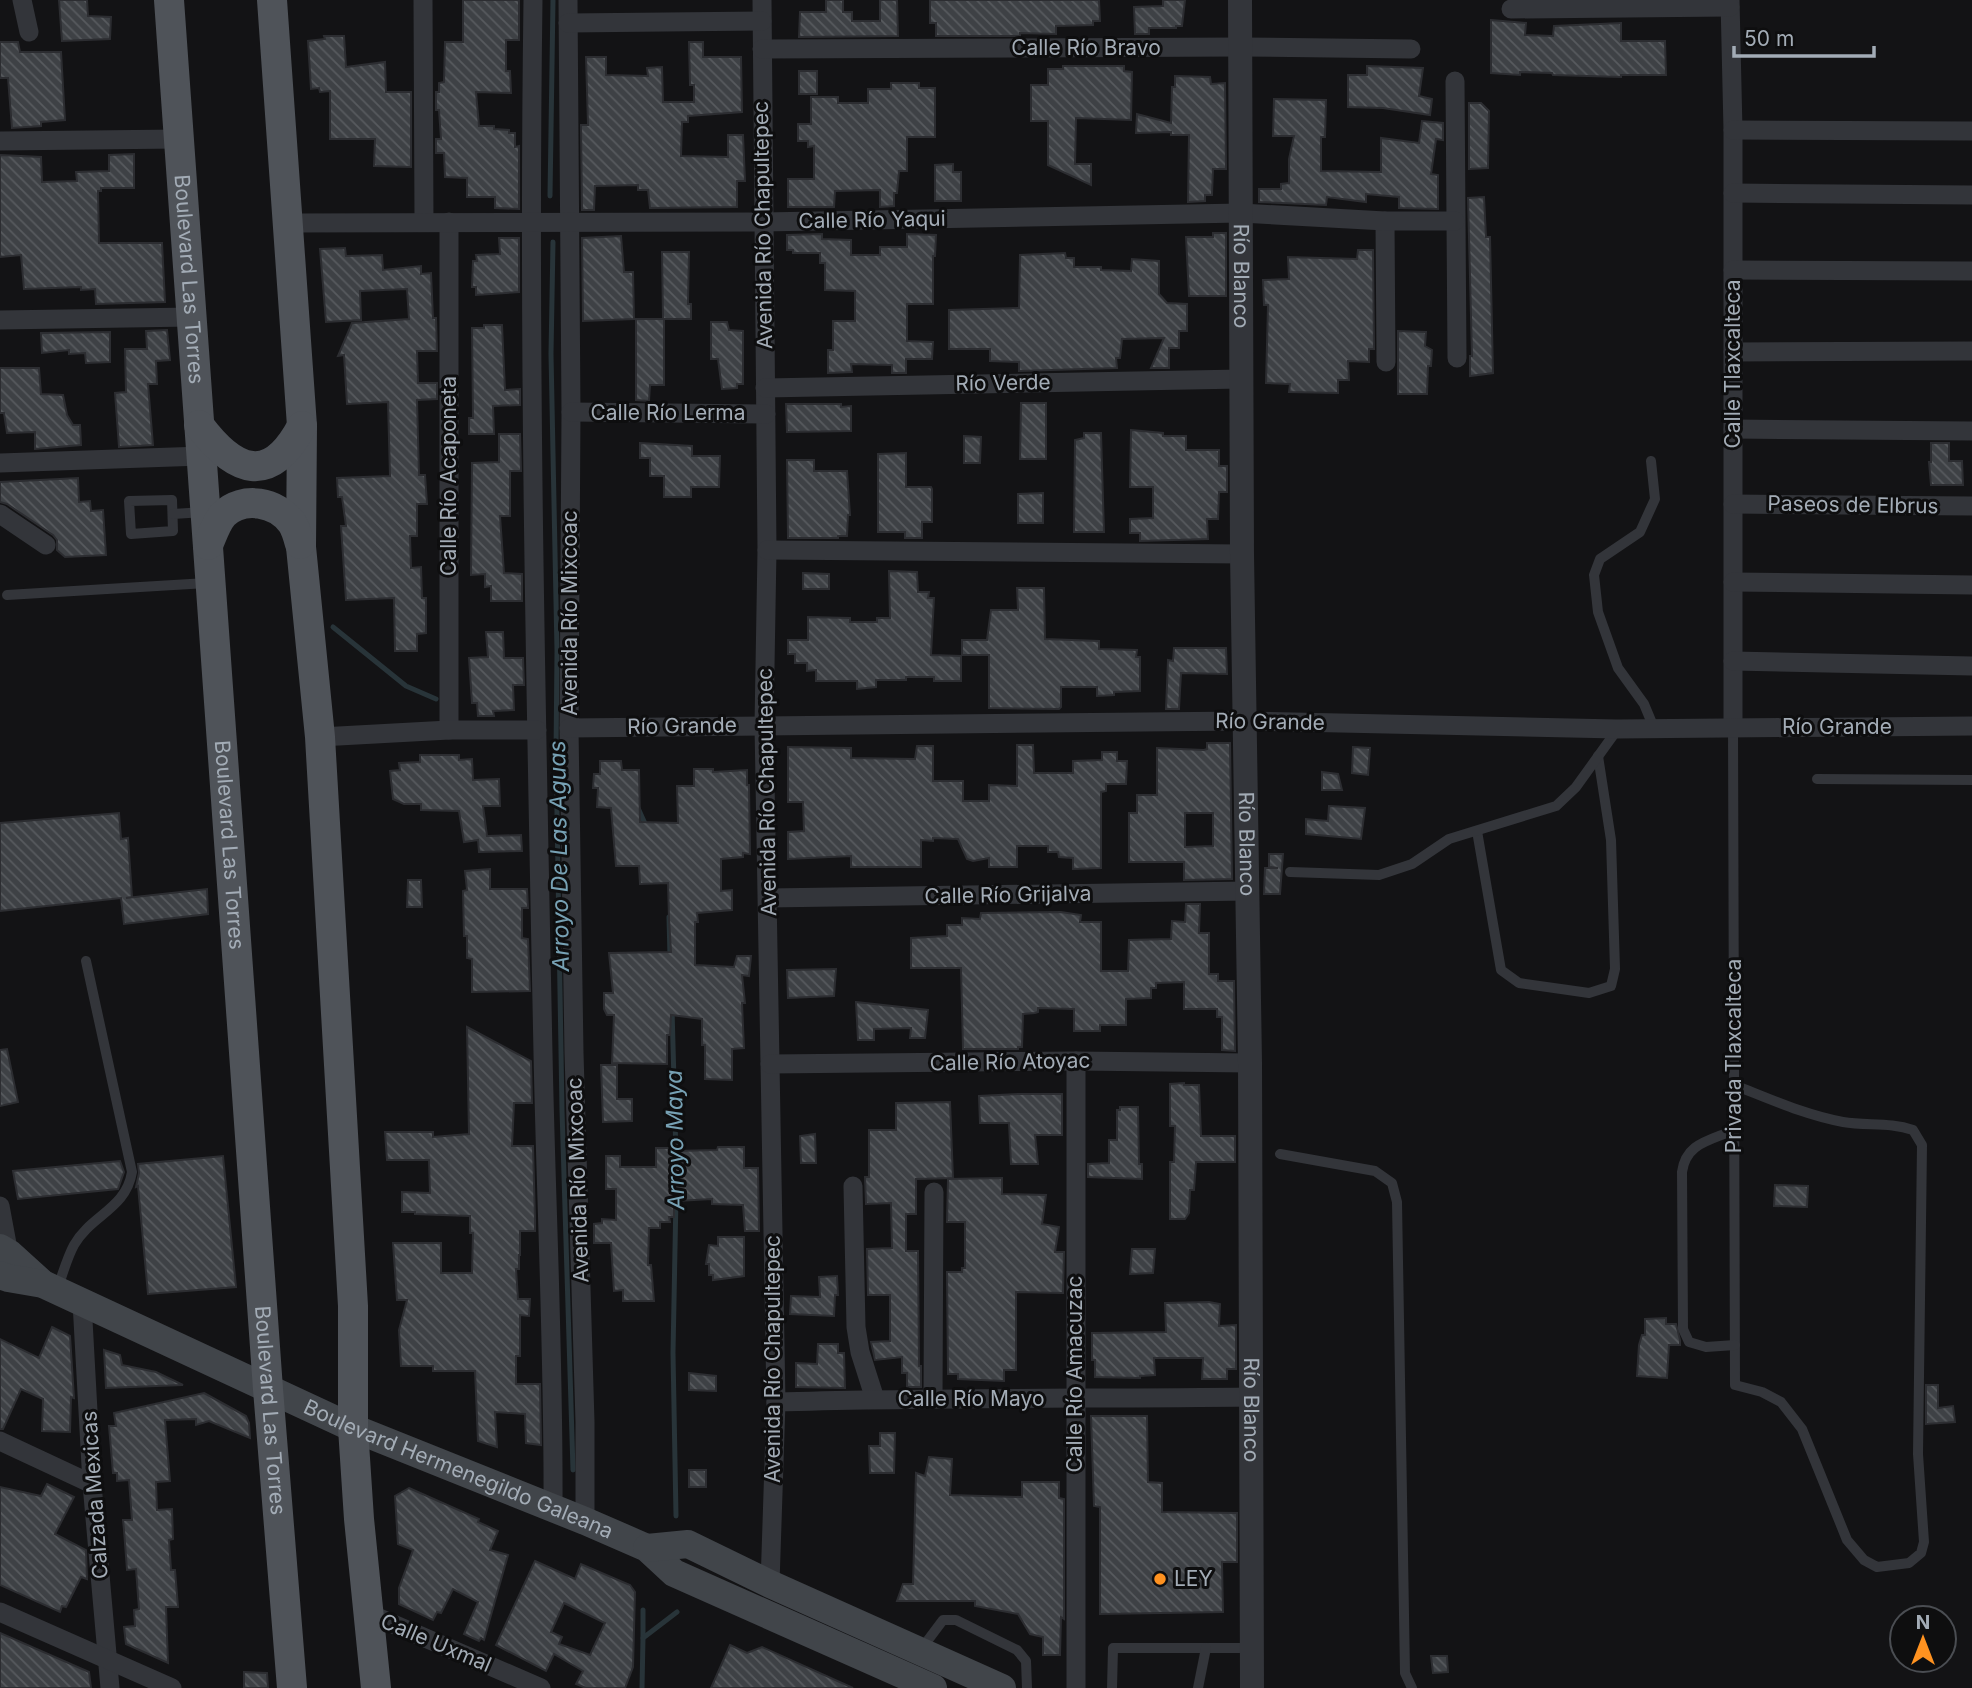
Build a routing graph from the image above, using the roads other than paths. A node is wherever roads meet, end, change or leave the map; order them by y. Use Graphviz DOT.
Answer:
graph roads {
  1 [pos="22,0"];
  2 [pos="169,0"];
  3 [pos="272,0"];
  4 [pos="423,0"];
  5 [pos="533,0"];
  6 [pos="568,0"];
  7 [pos="762,0"];
  8 [pos="1240,0"];
  9 [pos="1730,3"];
  10 [pos="1511,9"];
  11 [pos="762,21"];
  12 [pos="568,23"];
  13 [pos="29,32"];
  14 [pos="1241,47"];
  15 [pos="761,49"];
  16 [pos="1411,49"];
  17 [pos="1455,81"];
  18 [pos="1733,131"];
  19 [pos="1972,131"];
  20 [pos="179,139"];
  21 [pos="0,141"];
  22 [pos="1733,193"];
  23 [pos="1972,195"];
  24 [pos="1241,213"];
  25 [pos="1385,221"];
  26 [pos="1455,221"];
  27 [pos="425,222"];
  28 [pos="449,222"];
  29 [pos="530,222"];
  30 [pos="763,222"];
  31 [pos="288,223"];
  32 [pos="570,223"];
  33 [pos="1733,270"];
  34 [pos="1972,271"];
  35 [pos="192,317"];
  36 [pos="0,320"];
  37 [pos="1972,351"];
  38 [pos="1733,352"];
  39 [pos="1457,358"];
  40 [pos="1386,362"];
  41 [pos="1241,379"];
  42 [pos="765,388"];
  43 [pos="571,412"];
  44 [pos="766,414"];
  45 [pos="200,425"];
  46 [pos="302,426"];
  47 [pos="1733,429"];
  48 [pos="1972,431"];
  49 [pos="202,456"];
  50 [pos="1651,461"];
  51 [pos="0,464"];
  52 [pos="1733,504"];
  53 [pos="1972,506"];
  54 [pos="206,512"];
  55 [pos="0,514"];
  56 [pos="173,514"];
  57 [pos="46,545"];
  58 [pos="208,545"];
  59 [pos="302,547"];
  60 [pos="767,550"];
  61 [pos="1242,554"];
  62 [pos="1733,582"];
  63 [pos="211,583"];
  64 [pos="1972,585"];
  65 [pos="7,595"];
  66 [pos="1733,662"];
  67 [pos="1972,666"];
  68 [pos="1244,721"];
  69 [pos="764,725"];
  70 [pos="1972,726"];
  71 [pos="1733,727"];
  72 [pos="569,728"];
  73 [pos="1654,728"];
  74 [pos="1617,729"];
  75 [pos="449,730"];
  76 [pos="537,730"];
  77 [pos="320,737"];
  78 [pos="1598,756"];
  79 [pos="1817,779"];
  80 [pos="1972,780"];
  81 [pos="1477,831"];
  82 [pos="1290,872"];
  83 [pos="1248,891"];
  84 [pos="768,898"];
  85 [pos="86,961"];
  86 [pos="1076,1061"];
  87 [pos="1251,1063"];
  88 [pos="770,1064"];
  89 [pos="1734,1085"];
  90 [pos="1734,1130"];
  91 [pos="1280,1154"];
  92 [pos="853,1186"];
  93 [pos="934,1192"];
  94 [pos="0,1206"];
  95 [pos="5,1264"];
  96 [pos="50,1287"];
  97 [pos="82,1302"];
  98 [pos="1735,1345"];
  99 [pos="268,1390"];
  100 [pos="1251,1397"];
  101 [pos="933,1398"];
  102 [pos="875,1399"];
  103 [pos="1075,1400"];
  104 [pos="776,1402"];
  105 [pos="353,1429"];
  106 [pos="0,1441"];
  107 [pos="92,1484"];
  108 [pos="553,1508"];
  109 [pos="585,1521"];
  110 [pos="647,1548"];
  111 [pos="770,1584"];
  112 [pos="0,1612"];
  113 [pos="370,1614"];
  114 [pos="1206,1648"];
  115 [pos="1252,1648"];
  116 [pos="920,1651"];
  117 [pos="108,1660"];
  118 [pos="110,1688"];
  119 [pos="172,1688"];
  120 [pos="292,1688"];
  121 [pos="376,1688"];
  122 [pos="541,1688"];
  123 [pos="933,1688"];
  124 [pos="1002,1688"];
  125 [pos="1027,1688"];
  126 [pos="1076,1688"];
  127 [pos="1112,1688"];
  128 [pos="1198,1688"];
  129 [pos="1252,1688"];
  130 [pos="1412,1688"];
  1 -- 13 [label="street"];
  2 -- 20 [label="main road, Boulevard Las Torres"];
  3 -- 31 [label="main road"];
  4 -- 27 [label="street"];
  5 -- 29 [label="street, Avenida Río Mixcoac"];
  6 -- 12 [label="street, Avenida Río Mixcoac"];
  7 -- 11 [label="street, Avenida Río Chapultepec"];
  8 -- 14 [label="street, Río Blanco"];
  9 -- 10 [label="street"];
  9 -- 18 [label="street, Calle Tlaxcalteca"];
  11 -- 12 [label="street"];
  11 -- 15 [label="street, Avenida Río Chapultepec"];
  12 -- 32 [label="street, Avenida Río Mixcoac"];
  14 -- 15 [label="street, Calle Río Bravo"];
  14 -- 16 [label="street, Calle Río Bravo"];
  14 -- 24 [label="street, Río Blanco"];
  15 -- 30 [label="street, Avenida Río Chapultepec"];
  17 -- 26 [label="street"];
  18 -- 19 [label="street"];
  18 -- 22 [label="street, Calle Tlaxcalteca"];
  20 -- 21 [label="street"];
  20 -- 35 [label="main road, Boulevard Las Torres"];
  22 -- 23 [label="street"];
  22 -- 33 [label="street, Calle Tlaxcalteca"];
  24 -- 25 [label="street, Calle Río Yaqui"];
  24 -- 30 [label="street, Calle Río Yaqui"];
  24 -- 41 [label="street, Río Blanco"];
  25 -- 26 [label="street, Calle Río Yaqui"];
  25 -- 40 [label="street"];
  26 -- 39 [label="street"];
  27 -- 28 [label="street, Calle Río Yaqui"];
  27 -- 31 [label="street, Calle Río Yaqui"];
  28 -- 29 [label="street, Calle Río Yaqui"];
  28 -- 75 [label="street, Calle Río Acaponeta"];
  29 -- 32 [label="street, Calle Río Yaqui"];
  29 -- 76 [label="street, Avenida Río Mixcoac"];
  30 -- 32 [label="street, Calle Río Yaqui"];
  30 -- 42 [label="street, Avenida Río Chapultepec"];
  31 -- 46 [label="main road"];
  32 -- 43 [label="street, Avenida Río Mixcoac"];
  33 -- 34 [label="street"];
  33 -- 38 [label="street, Calle Tlaxcalteca"];
  35 -- 36 [label="street"];
  35 -- 45 [label="main road, Boulevard Las Torres"];
  37 -- 38 [label="street"];
  38 -- 47 [label="street, Calle Tlaxcalteca"];
  41 -- 42 [label="street, Río Verde"];
  41 -- 61 [label="street, Río Blanco"];
  42 -- 44 [label="street, Avenida Río Chapultepec"];
  43 -- 44 [label="street, Calle Río Lerma"];
  43 -- 72 [label="street, Avenida Río Mixcoac"];
  44 -- 60 [label="street, Avenida Río Chapultepec"];
  45 -- 46 [label="main road"];
  45 -- 49 [label="main road, Boulevard Las Torres"];
  46 -- 59 [label="main road"];
  47 -- 48 [label="street"];
  47 -- 52 [label="street, Calle Tlaxcalteca"];
  49 -- 51 [label="street"];
  49 -- 54 [label="main road, Boulevard Las Torres"];
  50 -- 73 [label="lane"];
  52 -- 53 [label="street, Paseos de Elbrus"];
  52 -- 62 [label="street, Calle Tlaxcalteca"];
  54 -- 56 [label="lane"];
  54 -- 58 [label="main road, Boulevard Las Torres"];
  55 -- 57 [label="street"];
  56 -- 56 [label="lane"];
  58 -- 59 [label="main road"];
  58 -- 63 [label="main road, Boulevard Las Torres"];
  59 -- 77 [label="main road"];
  60 -- 61 [label="street"];
  60 -- 69 [label="street, Avenida Río Chapultepec"];
  61 -- 68 [label="street, Río Blanco"];
  62 -- 64 [label="street"];
  62 -- 66 [label="street, Calle Tlaxcalteca"];
  63 -- 65 [label="lane"];
  63 -- 99 [label="main road, Boulevard Las Torres"];
  66 -- 67 [label="street"];
  66 -- 71 [label="street, Calle Tlaxcalteca"];
  68 -- 69 [label="street, Río Grande"];
  68 -- 74 [label="street, Río Grande"];
  68 -- 83 [label="street, Río Blanco"];
  69 -- 72 [label="street, Río Grande"];
  69 -- 84 [label="street, Avenida Río Chapultepec"];
  70 -- 71 [label="street, Río Grande"];
  71 -- 73 [label="street, Río Grande"];
  71 -- 89 [label="lane, Privada Tlaxcalteca"];
  72 -- 109 [label="street, Avenida Río Mixcoac"];
  73 -- 74 [label="street, Río Grande"];
  74 -- 78 [label="lane"];
  75 -- 76 [label="street"];
  75 -- 77 [label="street"];
  76 -- 108 [label="street, Avenida Río Mixcoac"];
  77 -- 105 [label="main road"];
  78 -- 81 [label="lane"];
  78 -- 81 [label="lane"];
  79 -- 80 [label="lane"];
  81 -- 82 [label="lane"];
  83 -- 84 [label="street, Calle Río Grijalva"];
  83 -- 87 [label="street, Río Blanco"];
  84 -- 88 [label="street, Avenida Río Chapultepec"];
  85 -- 96 [label="lane"];
  86 -- 87 [label="street, Calle Río Atoyac"];
  86 -- 88 [label="street, Calle Río Atoyac"];
  86 -- 103 [label="street, Calle Río Amacuzac"];
  87 -- 100 [label="street, Río Blanco"];
  88 -- 104 [label="street, Avenida Río Chapultepec"];
  89 -- 90 [label="lane, Privada Tlaxcalteca"];
  89 -- 98 [label="lane, Privada Tlaxcalteca"];
  90 -- 98 [label="lane, Privada Tlaxcalteca"];
  90 -- 98 [label="lane"];
  91 -- 130 [label="lane"];
  92 -- 102 [label="street"];
  93 -- 101 [label="street"];
  94 -- 95 [label="street"];
  95 -- 96 [label="main road, Boulevard Hermenegildo Galeana"];
  96 -- 97 [label="main road, Boulevard Hermenegildo Galeana"];
  97 -- 99 [label="main road, Boulevard Hermenegildo Galeana"];
  97 -- 107 [label="street, Calzada Mexicas"];
  99 -- 105 [label="main road, Boulevard Hermenegildo Galeana"];
  99 -- 120 [label="main road, Boulevard Las Torres"];
  100 -- 103 [label="street, Calle Río Mayo"];
  100 -- 115 [label="street, Río Blanco"];
  101 -- 102 [label="street, Calle Río Mayo"];
  101 -- 103 [label="street, Calle Río Mayo"];
  102 -- 104 [label="street, Calle Río Mayo"];
  103 -- 126 [label="street, Calle Río Amacuzac"];
  104 -- 111 [label="street, Avenida Río Chapultepec"];
  105 -- 108 [label="main road, Boulevard Hermenegildo Galeana"];
  105 -- 113 [label="main road"];
  106 -- 107 [label="street"];
  107 -- 117 [label="street, Calzada Mexicas"];
  108 -- 109 [label="main road, Boulevard Hermenegildo Galeana"];
  109 -- 110 [label="main road, Boulevard Hermenegildo Galeana"];
  110 -- 111 [label="main road, Boulevard Hermenegildo Galeana"];
  110 -- 123 [label="main road, Boulevard Hermenegildo Galeana"];
  111 -- 116 [label="main road, Boulevard Hermenegildo Galeana"];
  112 -- 117 [label="street"];
  113 -- 121 [label="main road"];
  113 -- 122 [label="street, Calle Uxmal"];
  114 -- 115 [label="lane"];
  114 -- 127 [label="lane"];
  114 -- 128 [label="lane"];
  115 -- 129 [label="street, Río Blanco"];
  116 -- 124 [label="main road, Boulevard Hermenegildo Galeana"];
  116 -- 125 [label="lane"];
  117 -- 118 [label="street, Calzada Mexicas"];
  117 -- 119 [label="street"];
}
